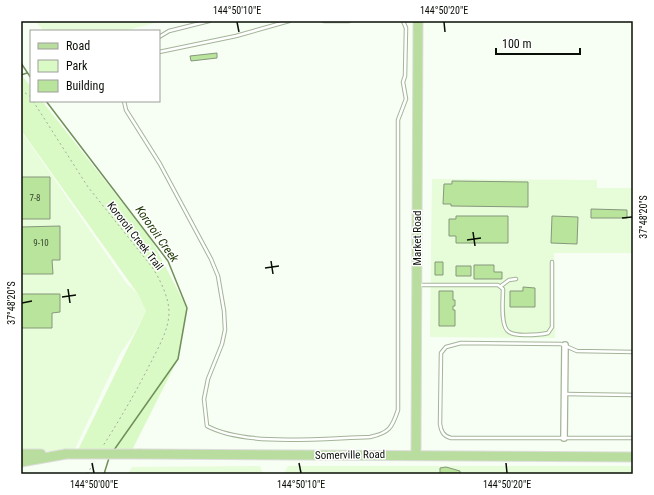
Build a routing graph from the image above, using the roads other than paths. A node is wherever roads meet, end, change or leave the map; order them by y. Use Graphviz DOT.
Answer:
graph roads {
  1 [pos="209,21"];
  2 [pos="289,21"];
  3 [pos="324,21"];
  4 [pos="350,21"];
  5 [pos="403,21"];
  6 [pos="418,21"];
  7 [pos="160,36"];
  8 [pos="160,52"];
  9 [pos="124,102"];
  10 [pos="552,262"];
  11 [pos="516,279"];
  12 [pos="417,285"];
  13 [pos="501,286"];
  14 [pos="565,345"];
  15 [pos="633,352"];
  16 [pos="565,394"];
  17 [pos="633,395"];
  18 [pos="564,438"];
  19 [pos="633,438"];
  20 [pos="21,454"];
  21 [pos="66,454"];
  22 [pos="416,454"];
  23 [pos="633,457"];
  24 [pos="21,462"];
  1 -- 7 [label="lane"];
  2 -- 8 [label="lane"];
  3 -- 4 [label="lane"];
  5 -- 9 [label="lane"];
  6 -- 12 [label="main road, Market Road"];
  10 -- 13 [label="lane"];
  11 -- 13 [label="lane"];
  12 -- 13 [label="lane"];
  12 -- 22 [label="main road, Market Road"];
  14 -- 15 [label="lane"];
  14 -- 16 [label="street"];
  14 -- 18 [label="lane"];
  16 -- 17 [label="lane"];
  16 -- 18 [label="street"];
  18 -- 19 [label="lane"];
  20 -- 21 [label="main road, Somerville Road"];
  21 -- 22 [label="main road, Somerville Road, bridge"];
  21 -- 24 [label="main road, Somerville Road"];
  22 -- 23 [label="main road, Somerville Road"];
}
